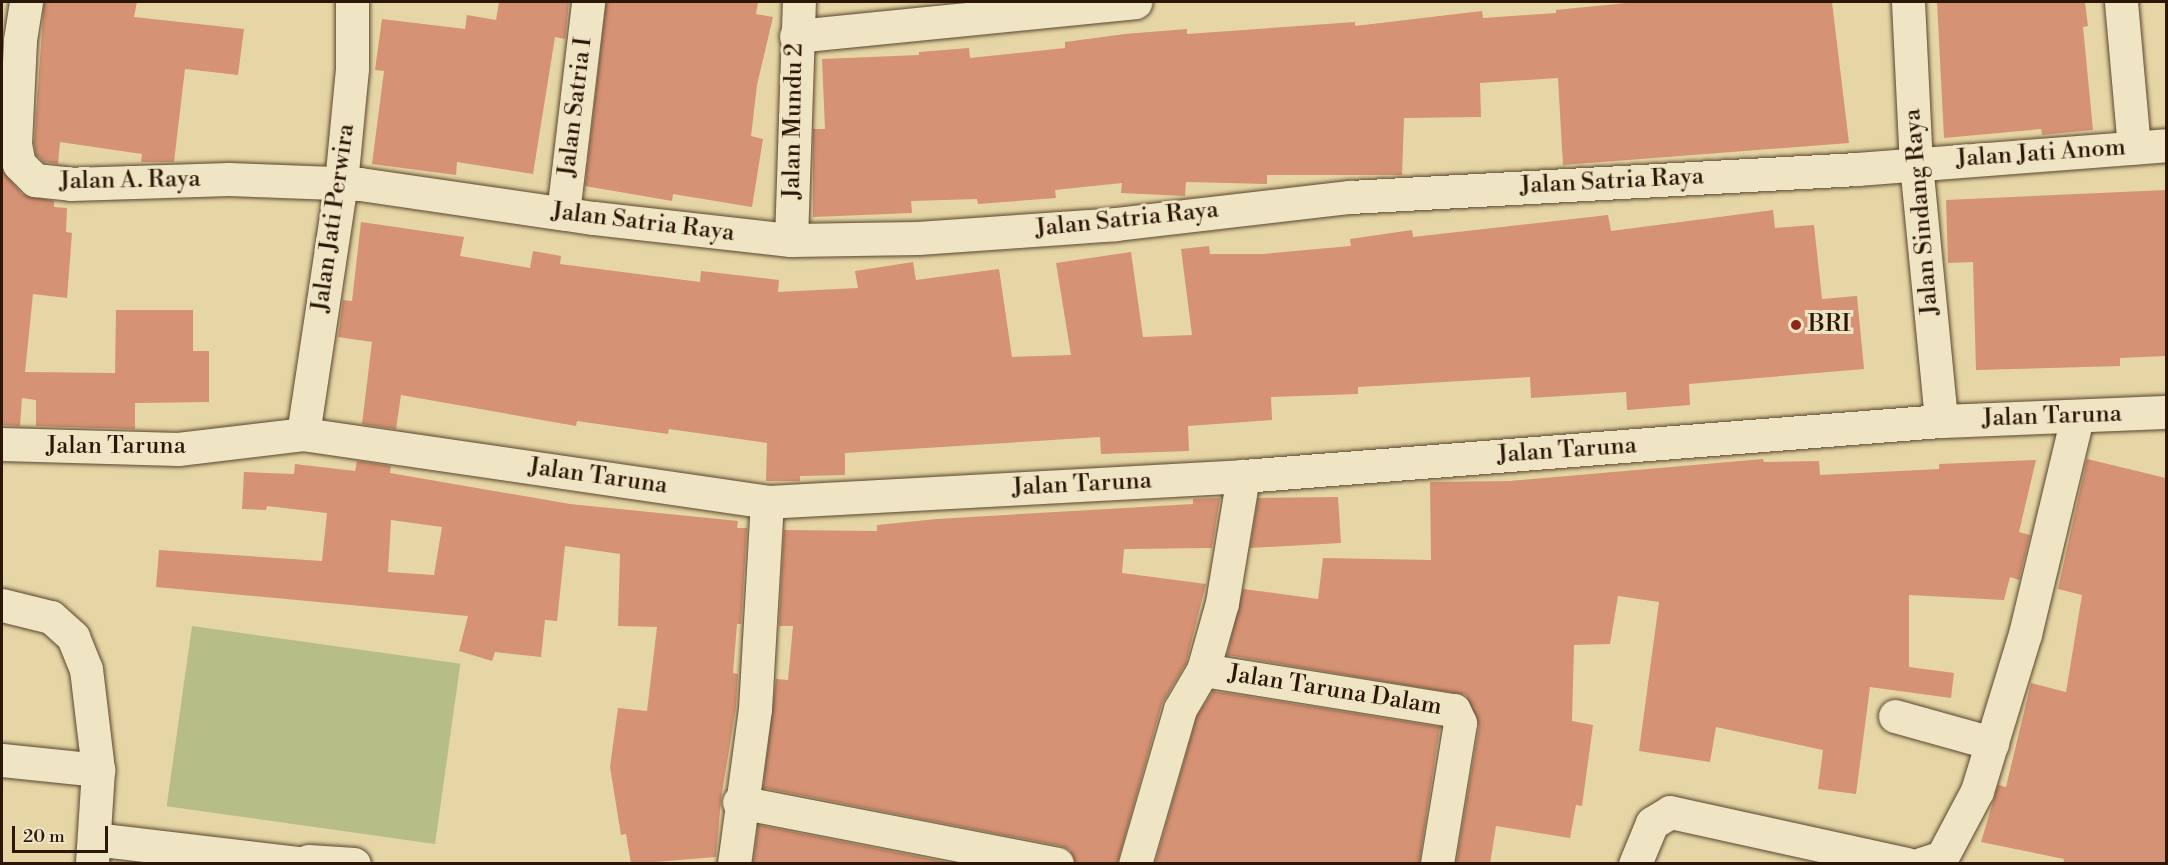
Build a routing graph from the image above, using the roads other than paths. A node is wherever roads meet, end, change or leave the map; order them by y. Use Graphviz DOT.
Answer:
graph roads {
  1 [pos="26,2"];
  2 [pos="352,2"];
  3 [pos="588,2"];
  4 [pos="799,2"];
  5 [pos="1135,2"];
  6 [pos="1908,2"];
  7 [pos="2121,2"];
  8 [pos="796,36"];
  9 [pos="8,144"];
  10 [pos="2166,145"];
  11 [pos="2134,147"];
  12 [pos="1916,164"];
  13 [pos="341,183"];
  14 [pos="563,213"];
  15 [pos="791,240"];
  16 [pos="2166,412"];
  17 [pos="2077,418"];
  18 [pos="1941,422"];
  19 [pos="303,434"];
  20 [pos="2,444"];
  21 [pos="1243,476"];
  22 [pos="767,502"];
  23 [pos="2,605"];
  24 [pos="1203,670"];
  25 [pos="1895,716"];
  26 [pos="1992,743"];
  27 [pos="2,760"];
  28 [pos="98,770"];
  29 [pos="739,802"];
  30 [pos="93,851"];
  31 [pos="975,855"];
  32 [pos="308,862"];
  33 [pos="354,864"];
  34 [pos="734,864"];
  35 [pos="1057,864"];
  36 [pos="1135,864"];
  37 [pos="1437,864"];
  38 [pos="1635,864"];
  39 [pos="1907,864"];
  40 [pos="1921,864"];
  1 -- 9 [label="street, Jalan A. Raya"];
  2 -- 13 [label="street, Jalan Jati Perwira"];
  3 -- 14 [label="street, Jalan Satria I"];
  4 -- 8 [label="street, Jalan Mundu 2"];
  5 -- 8 [label="street"];
  6 -- 12 [label="street, Jalan Sindang Raya"];
  7 -- 11 [label="street"];
  8 -- 15 [label="street, Jalan Mundu 2"];
  9 -- 13 [label="street, Jalan A. Raya"];
  10 -- 11 [label="street, Jalan Jati Anom"];
  11 -- 12 [label="street, Jalan Jati Anom"];
  12 -- 15 [label="street, Jalan Satria Raya"];
  12 -- 18 [label="street, Jalan Sindang Raya"];
  13 -- 14 [label="street, Jalan Satria Raya"];
  13 -- 19 [label="street, Jalan Jati Perwira"];
  14 -- 15 [label="street, Jalan Satria Raya"];
  16 -- 17 [label="street, Jalan Taruna"];
  17 -- 18 [label="street, Jalan Taruna"];
  17 -- 26 [label="street"];
  18 -- 21 [label="street, Jalan Taruna"];
  19 -- 20 [label="street, Jalan Taruna"];
  19 -- 22 [label="street, Jalan Taruna"];
  21 -- 22 [label="street, Jalan Taruna"];
  21 -- 24 [label="street"];
  22 -- 29 [label="street"];
  23 -- 28 [label="street"];
  24 -- 36 [label="street"];
  24 -- 37 [label="street, Jalan Taruna Dalam"];
  25 -- 26 [label="street"];
  26 -- 40 [label="street"];
  27 -- 28 [label="street"];
  28 -- 30 [label="street"];
  29 -- 31 [label="street"];
  29 -- 34 [label="street"];
  30 -- 32 [label="street"];
  31 -- 35 [label="street"];
  32 -- 33 [label="street"];
  38 -- 39 [label="street"];
}
